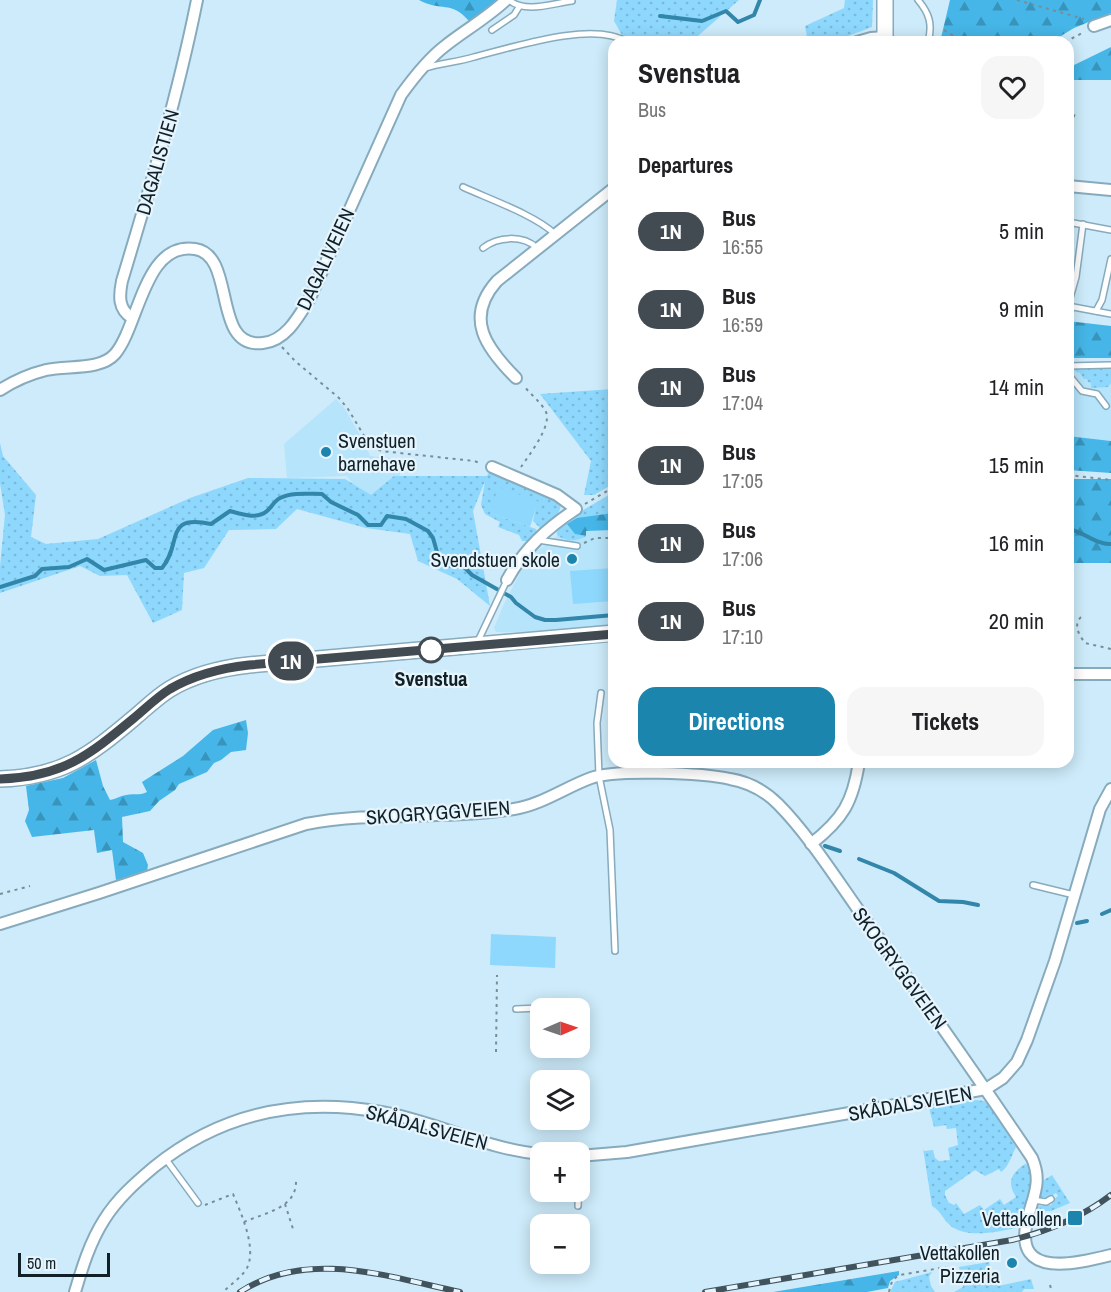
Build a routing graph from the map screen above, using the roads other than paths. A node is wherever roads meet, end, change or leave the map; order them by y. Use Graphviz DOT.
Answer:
graph roads {
  1 [pos="197,0"];
  2 [pos="508,0"];
  3 [pos="885,0"];
  4 [pos="918,0"];
  5 [pos="572,1"];
  6 [pos="519,7"];
  7 [pos="1111,20"];
  8 [pos="1094,26"];
  9 [pos="492,30"];
  10 [pos="612,36"];
  11 [pos="885,36"];
  12 [pos="929,36"];
  13 [pos="420,70"];
  14 [pos="463,187"];
  15 [pos="1074,187"];
  16 [pos="1111,190"];
  17 [pos="608,195"];
  18 [pos="1074,223"];
  19 [pos="1083,224"];
  20 [pos="1111,230"];
  21 [pos="555,234"];
  22 [pos="483,248"];
  23 [pos="537,248"];
  24 [pos="1111,259"];
  25 [pos="1074,284"];
  26 [pos="1074,307"];
  27 [pos="1096,311"];
  28 [pos="1111,314"];
  29 [pos="132,318"];
  30 [pos="1111,365"];
  31 [pos="1074,366"];
  32 [pos="516,378"];
  33 [pos="1074,381"];
  34 [pos="0,390"];
  35 [pos="1106,406"];
  36 [pos="492,467"];
  37 [pos="537,539"];
  38 [pos="577,546"];
  39 [pos="507,580"];
  40 [pos="608,634"];
  41 [pos="476,646"];
  42 [pos="1074,674"];
  43 [pos="1111,674"];
  44 [pos="601,693"];
  45 [pos="669,768"];
  46 [pos="858,768"];
  47 [pos="669,774"];
  48 [pos="599,776"];
  49 [pos="0,779"];
  50 [pos="1111,789"];
  51 [pos="811,844"];
  52 [pos="1033,885"];
  53 [pos="1074,895"];
  54 [pos="0,924"];
  55 [pos="615,951"];
  56 [pos="530,1008"];
  57 [pos="516,1009"];
  58 [pos="986,1089"];
  59 [pos="530,1152"];
  60 [pos="590,1155"];
  61 [pos="165,1158"];
  62 [pos="1051,1199"];
  63 [pos="1033,1200"];
  64 [pos="578,1202"];
  65 [pos="198,1203"];
  66 [pos="578,1206"];
  67 [pos="1111,1255"];
  68 [pos="75,1292"];
  1 -- 29 [label="street, DAGALISTIEN"];
  2 -- 6 [label="lane"];
  2 -- 13 [label="street, DAGALIVEIEN"];
  3 -- 11 [label="main road"];
  4 -- 12 [label="lane"];
  5 -- 6 [label="lane"];
  6 -- 9 [label="lane"];
  7 -- 8 [label="street"];
  10 -- 13 [label="lane"];
  13 -- 29 [label="street, DAGALIVEIEN"];
  14 -- 21 [label="lane"];
  15 -- 16 [label="street"];
  17 -- 21 [label="street"];
  18 -- 19 [label="lane"];
  19 -- 20 [label="lane"];
  19 -- 25 [label="lane"];
  21 -- 23 [label="street"];
  22 -- 23 [label="lane"];
  23 -- 32 [label="street"];
  24 -- 27 [label="lane"];
  26 -- 27 [label="lane"];
  27 -- 28 [label="lane"];
  29 -- 34 [label="street"];
  30 -- 31 [label="lane"];
  33 -- 35 [label="lane"];
  36 -- 37 [label="street"];
  37 -- 38 [label="lane"];
  37 -- 39 [label="street"];
  39 -- 41 [label="lane"];
  40 -- 41 [label="main road"];
  41 -- 49 [label="main road"];
  42 -- 43 [label="street"];
  44 -- 48 [label="lane"];
  45 -- 47 [label="lane"];
  46 -- 51 [label="street"];
  47 -- 48 [label="street, SKOGRYGGVEIEN"];
  47 -- 51 [label="street, SKOGRYGGVEIEN"];
  48 -- 54 [label="street, SKOGRYGGVEIEN"];
  48 -- 55 [label="lane"];
  50 -- 53 [label="street, SKÅDALSVEIEN"];
  51 -- 58 [label="street, SKOGRYGGVEIEN"];
  52 -- 53 [label="lane"];
  53 -- 58 [label="street, SKÅDALSVEIEN"];
  56 -- 57 [label="lane"];
  58 -- 60 [label="street, SKÅDALSVEIEN"];
  58 -- 63 [label="street, SKOGRYGGVEIEN"];
  59 -- 61 [label="street, SKÅDALSVEIEN"];
  61 -- 65 [label="lane"];
  61 -- 68 [label="street, SKÅDALSVEIEN"];
  62 -- 63 [label="lane"];
  63 -- 67 [label="street, SKOGRYGGVEIEN"];
  64 -- 66 [label="lane"];
}
